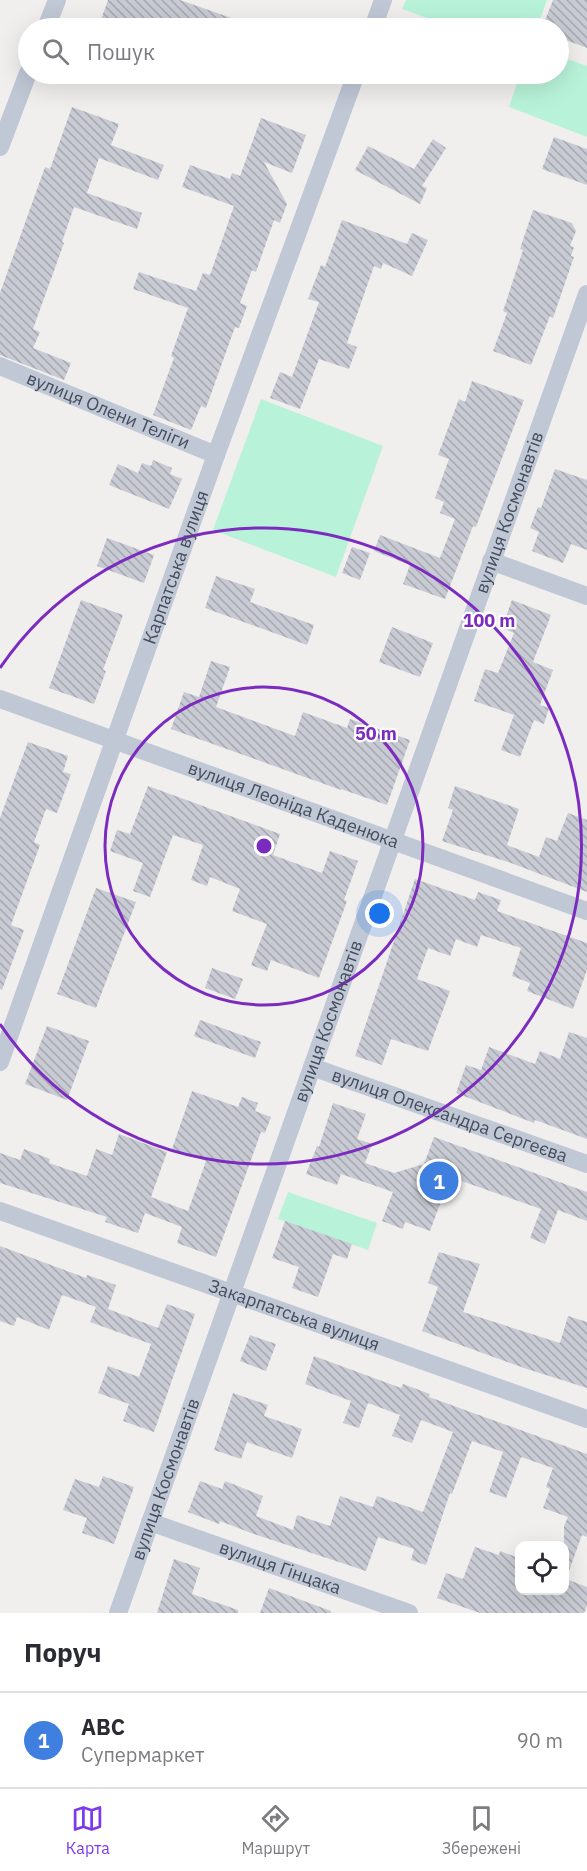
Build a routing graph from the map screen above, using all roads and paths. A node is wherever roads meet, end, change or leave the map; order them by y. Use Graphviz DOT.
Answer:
graph roads {
  1 [pos="57,0"];
  2 [pos="383,0"];
  3 [pos="50,18"];
  4 [pos="377,18"];
  5 [pos="24,84"];
  6 [pos="352,84"];
  7 [pos="0,147"];
  8 [pos="587,294"];
  9 [pos="0,366"];
  10 [pos="216,455"];
  11 [pos="491,561"];
  12 [pos="587,596"];
  13 [pos="0,699"];
  14 [pos="114,739"];
  15 [pos="392,842"];
  16 [pos="587,911"];
  17 [pos="0,1062"];
  18 [pos="312,1067"];
  19 [pos="587,1164"];
  20 [pos="0,1211"];
  21 [pos="231,1293"];
  22 [pos="587,1419"];
  23 [pos="150,1522"];
  24 [pos="118,1613"];
  25 [pos="409,1613"];
  1 -- 3 [label="street"];
  2 -- 4 [label="street"];
  5 -- 7 [label="street"];
  6 -- 10 [label="street, Карпатська вулиця"];
  8 -- 11 [label="street, вулиця Космонавтів"];
  9 -- 10 [label="street, вулиця Олени Теліги"];
  10 -- 14 [label="street, Карпатська вулиця"];
  11 -- 12 [label="street"];
  11 -- 15 [label="street, вулиця Космонавтів"];
  13 -- 14 [label="street, вулиця Леоніда Каденюка"];
  14 -- 15 [label="street, вулиця Леоніда Каденюка"];
  14 -- 17 [label="street, Карпатська вулиця"];
  15 -- 16 [label="street, вулиця Леоніда Каденюка"];
  15 -- 18 [label="street, вулиця Космонавтів"];
  18 -- 19 [label="street, вулиця Олександра Сергеєва"];
  18 -- 21 [label="street, вулиця Космонавтів"];
  20 -- 21 [label="street, Закарпатська вулиця"];
  21 -- 22 [label="street, Закарпатська вулиця"];
  21 -- 23 [label="street, вулиця Космонавтів"];
  23 -- 24 [label="street, вулиця Космонавтів"];
  23 -- 25 [label="street, вулиця Гінцака"];
}
